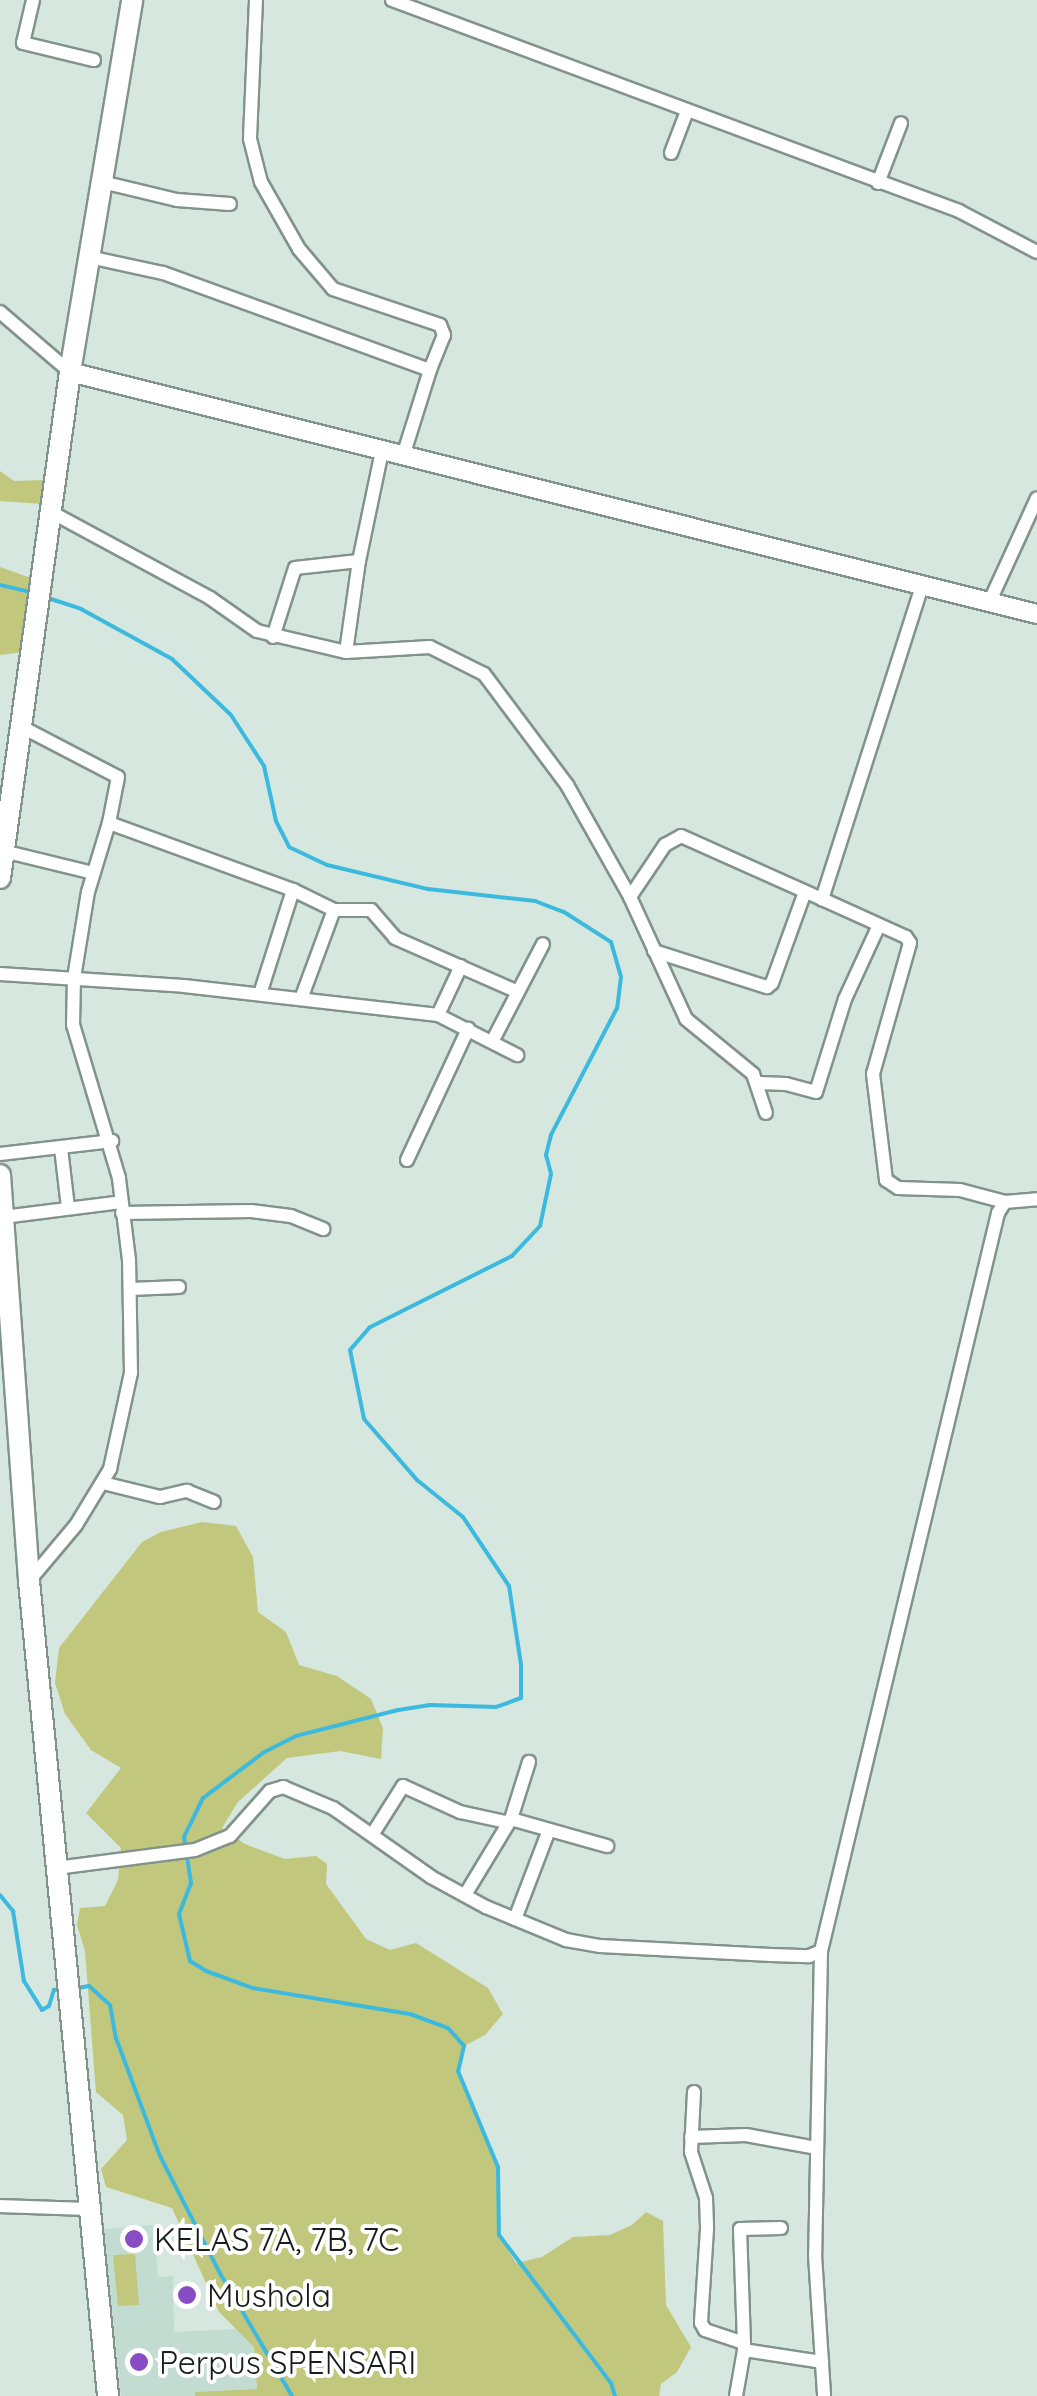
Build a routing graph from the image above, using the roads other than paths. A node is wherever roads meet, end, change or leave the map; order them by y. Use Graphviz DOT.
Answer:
graph roads {
  1 [pos="33,0"];
  2 [pos="132,0"];
  3 [pos="256,0"];
  4 [pos="392,0"];
  5 [pos="94,60"];
  6 [pos="688,112"];
  7 [pos="901,124"];
  8 [pos="671,153"];
  9 [pos="102,182"];
  10 [pos="878,182"];
  11 [pos="230,204"];
  12 [pos="1037,252"];
  13 [pos="89,257"];
  14 [pos="0,312"];
  15 [pos="430,370"];
  16 [pos="70,372"];
  17 [pos="382,451"];
  18 [pos="402,456"];
  19 [pos="1037,498"];
  20 [pos="51,512"];
  21 [pos="359,562"];
  22 [pos="922,586"];
  23 [pos="989,602"];
  24 [pos="1037,614"];
  25 [pos="273,636"];
  26 [pos="346,652"];
  27 [pos="20,726"];
  28 [pos="8,752"];
  29 [pos="109,823"];
  30 [pos="3,851"];
  31 [pos="93,873"];
  32 [pos="0,878"];
  33 [pos="292,890"];
  34 [pos="804,892"];
  35 [pos="630,897"];
  36 [pos="822,900"];
  37 [pos="334,910"];
  38 [pos="879,925"];
  39 [pos="542,944"];
  40 [pos="654,952"];
  41 [pos="461,966"];
  42 [pos="0,974"];
  43 [pos="74,978"];
  44 [pos="518,992"];
  45 [pos="260,994"];
  46 [pos="301,998"];
  47 [pos="438,1015"];
  48 [pos="468,1030"];
  49 [pos="493,1040"];
  50 [pos="517,1055"];
  51 [pos="759,1083"];
  52 [pos="766,1114"];
  53 [pos="112,1141"];
  54 [pos="62,1148"];
  55 [pos="0,1154"];
  56 [pos="407,1160"];
  57 [pos="0,1175"];
  58 [pos="1037,1199"];
  59 [pos="1005,1202"];
  60 [pos="68,1208"];
  61 [pos="121,1208"];
  62 [pos="2,1216"];
  63 [pos="324,1229"];
  64 [pos="179,1288"];
  65 [pos="130,1289"];
  66 [pos="103,1483"];
  67 [pos="214,1502"];
  68 [pos="29,1581"];
  69 [pos="529,1762"];
  70 [pos="508,1821"];
  71 [pos="549,1830"];
  72 [pos="372,1835"];
  73 [pos="607,1846"];
  74 [pos="56,1868"];
  75 [pos="465,1895"];
  76 [pos="515,1919"];
  77 [pos="821,1951"];
  78 [pos="694,2092"];
  79 [pos="691,2137"];
  80 [pos="816,2148"];
  81 [pos="0,2206"];
  82 [pos="89,2209"];
  83 [pos="781,2228"];
  84 [pos="744,2346"];
  85 [pos="822,2362"];
  86 [pos="108,2396"];
  87 [pos="736,2396"];
  88 [pos="824,2396"];
  1 -- 5 [label="street"];
  2 -- 9 [label="main road"];
  3 -- 15 [label="street"];
  4 -- 6 [label="street"];
  6 -- 8 [label="street"];
  6 -- 10 [label="street"];
  7 -- 10 [label="street"];
  9 -- 11 [label="street"];
  9 -- 13 [label="main road"];
  10 -- 12 [label="street"];
  13 -- 15 [label="street"];
  13 -- 16 [label="main road"];
  14 -- 16 [label="street"];
  15 -- 18 [label="street"];
  16 -- 17 [label="street"];
  16 -- 20 [label="main road"];
  17 -- 18 [label="street"];
  17 -- 21 [label="street"];
  18 -- 22 [label="street"];
  19 -- 23 [label="street"];
  20 -- 25 [label="street"];
  20 -- 27 [label="main road"];
  21 -- 25 [label="street"];
  21 -- 26 [label="street"];
  22 -- 23 [label="street"];
  22 -- 36 [label="street"];
  23 -- 24 [label="street"];
  25 -- 26 [label="street"];
  26 -- 35 [label="street"];
  27 -- 28 [label="main road"];
  27 -- 29 [label="street"];
  28 -- 30 [label="main road"];
  29 -- 31 [label="street"];
  29 -- 33 [label="street"];
  30 -- 31 [label="street"];
  30 -- 32 [label="main road"];
  31 -- 43 [label="street"];
  33 -- 37 [label="street"];
  33 -- 45 [label="street"];
  34 -- 35 [label="street"];
  34 -- 36 [label="street"];
  34 -- 40 [label="street"];
  35 -- 40 [label="street"];
  36 -- 38 [label="street"];
  37 -- 41 [label="street"];
  37 -- 46 [label="street"];
  38 -- 51 [label="street"];
  38 -- 59 [label="street"];
  39 -- 44 [label="street"];
  40 -- 51 [label="street"];
  41 -- 44 [label="street"];
  41 -- 47 [label="street"];
  42 -- 43 [label="street"];
  43 -- 45 [label="street"];
  43 -- 53 [label="street"];
  44 -- 49 [label="street"];
  45 -- 46 [label="street"];
  46 -- 47 [label="street"];
  47 -- 48 [label="street"];
  48 -- 49 [label="street"];
  48 -- 56 [label="street"];
  49 -- 50 [label="street"];
  51 -- 52 [label="street"];
  53 -- 54 [label="street"];
  53 -- 61 [label="street"];
  54 -- 55 [label="street"];
  54 -- 60 [label="street"];
  57 -- 62 [label="main road"];
  58 -- 59 [label="street"];
  59 -- 77 [label="street"];
  60 -- 61 [label="street"];
  60 -- 62 [label="street"];
  61 -- 63 [label="street"];
  61 -- 65 [label="street"];
  62 -- 68 [label="main road"];
  64 -- 65 [label="street"];
  65 -- 66 [label="street"];
  66 -- 67 [label="street"];
  66 -- 68 [label="street"];
  68 -- 74 [label="main road"];
  69 -- 70 [label="street"];
  70 -- 71 [label="street"];
  70 -- 72 [label="street"];
  70 -- 75 [label="street"];
  71 -- 73 [label="street"];
  71 -- 76 [label="street"];
  72 -- 74 [label="street"];
  72 -- 75 [label="street"];
  74 -- 82 [label="main road"];
  75 -- 76 [label="street"];
  76 -- 77 [label="street"];
  77 -- 80 [label="street"];
  78 -- 79 [label="street"];
  79 -- 80 [label="street"];
  79 -- 84 [label="street"];
  80 -- 85 [label="street"];
  81 -- 82 [label="street"];
  82 -- 86 [label="main road"];
  83 -- 84 [label="street"];
  84 -- 85 [label="street"];
  84 -- 87 [label="street"];
  85 -- 88 [label="street"];
}
